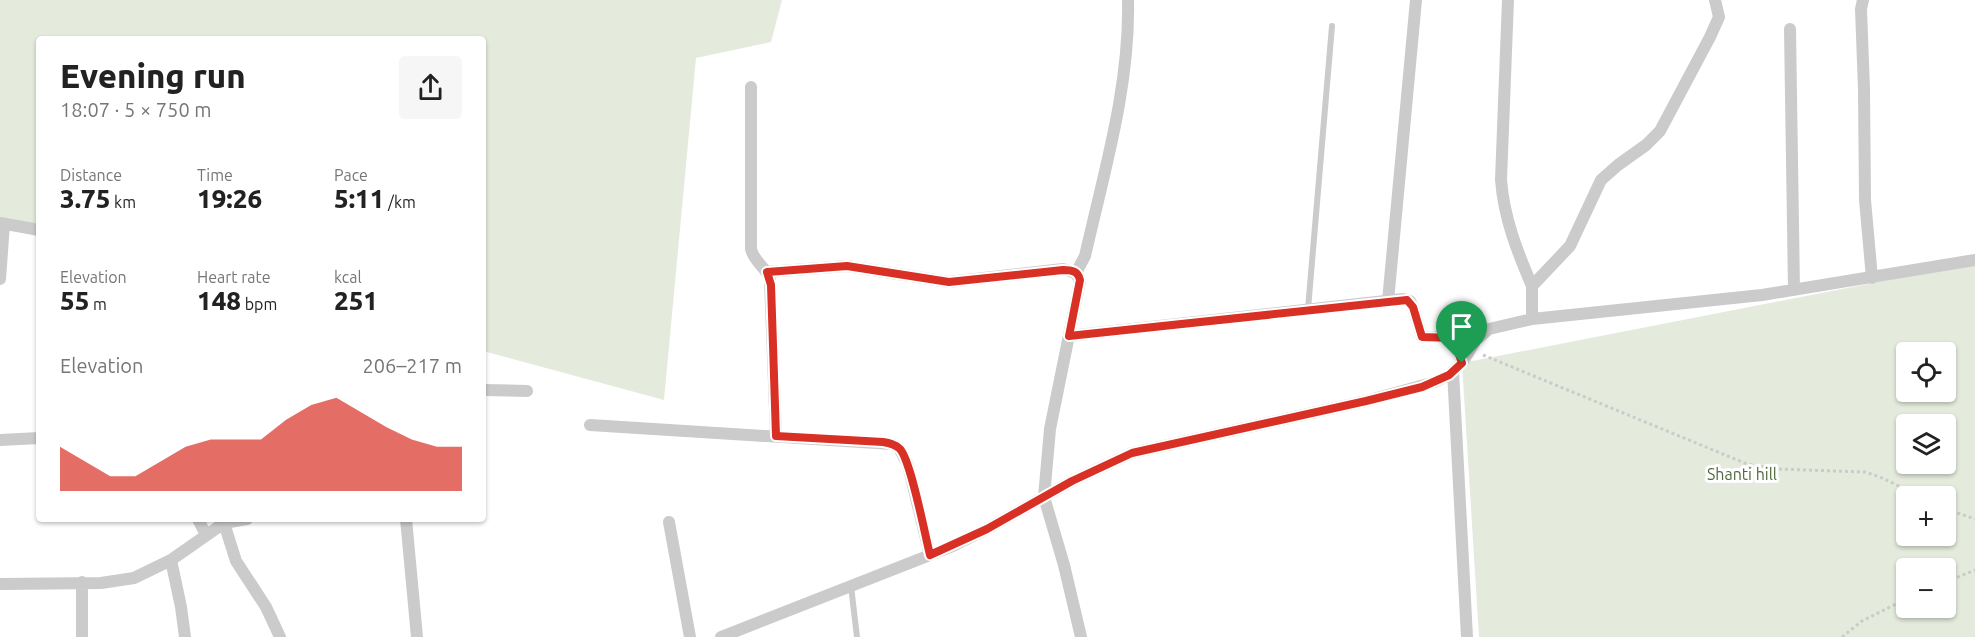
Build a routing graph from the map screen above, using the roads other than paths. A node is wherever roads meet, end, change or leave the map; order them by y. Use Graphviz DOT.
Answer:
graph roads {
  1 [pos="1128,0"];
  2 [pos="1416,0"];
  3 [pos="1508,0"];
  4 [pos="1715,0"];
  5 [pos="1863,0"];
  6 [pos="1332,26"];
  7 [pos="1790,29"];
  8 [pos="751,87"];
  9 [pos="2,223"];
  10 [pos="36,229"];
  11 [pos="1975,260"];
  12 [pos="767,272"];
  13 [pos="1076,273"];
  14 [pos="1872,278"];
  15 [pos="0,279"];
  16 [pos="1532,286"];
  17 [pos="1794,290"];
  18 [pos="1388,301"];
  19 [pos="1308,309"];
  20 [pos="1532,319"];
  21 [pos="1069,336"];
  22 [pos="1457,367"];
  23 [pos="486,390"];
  24 [pos="527,391"];
  25 [pos="590,425"];
  26 [pos="776,436"];
  27 [pos="36,438"];
  28 [pos="0,440"];
  29 [pos="1044,497"];
  30 [pos="200,522"];
  31 [pos="230,522"];
  32 [pos="406,522"];
  33 [pos="669,522"];
  34 [pos="224,523"];
  35 [pos="206,535"];
  36 [pos="930,555"];
  37 [pos="171,560"];
  38 [pos="82,582"];
  39 [pos="0,584"];
  40 [pos="851,586"];
  41 [pos="82,637"];
  42 [pos="184,637"];
  43 [pos="280,637"];
  44 [pos="417,637"];
  45 [pos="690,637"];
  46 [pos="721,637"];
  47 [pos="857,637"];
  48 [pos="1081,637"];
  49 [pos="1467,637"];
  1 -- 13 [label="street"];
  2 -- 18 [label="street"];
  3 -- 16 [label="street"];
  4 -- 16 [label="street"];
  5 -- 14 [label="street"];
  6 -- 19 [label="lane"];
  7 -- 17 [label="street"];
  8 -- 12 [label="street"];
  9 -- 10 [label="street"];
  9 -- 15 [label="street"];
  11 -- 14 [label="street"];
  12 -- 13 [label="street"];
  12 -- 26 [label="street"];
  13 -- 21 [label="street"];
  14 -- 17 [label="street"];
  16 -- 20 [label="street"];
  17 -- 20 [label="street"];
  18 -- 19 [label="street"];
  18 -- 22 [label="street"];
  19 -- 21 [label="street"];
  20 -- 22 [label="street"];
  21 -- 29 [label="street"];
  22 -- 29 [label="street"];
  22 -- 49 [label="street"];
  23 -- 24 [label="street"];
  25 -- 26 [label="street"];
  26 -- 36 [label="street"];
  27 -- 28 [label="street"];
  29 -- 36 [label="street"];
  29 -- 48 [label="street"];
  30 -- 35 [label="street"];
  31 -- 34 [label="street"];
  32 -- 44 [label="street"];
  33 -- 45 [label="street"];
  34 -- 35 [label="street"];
  34 -- 43 [label="street"];
  35 -- 37 [label="street"];
  36 -- 40 [label="street"];
  37 -- 38 [label="street"];
  37 -- 42 [label="street"];
  38 -- 39 [label="street"];
  38 -- 41 [label="street"];
  40 -- 46 [label="street"];
  40 -- 47 [label="lane"];
}
